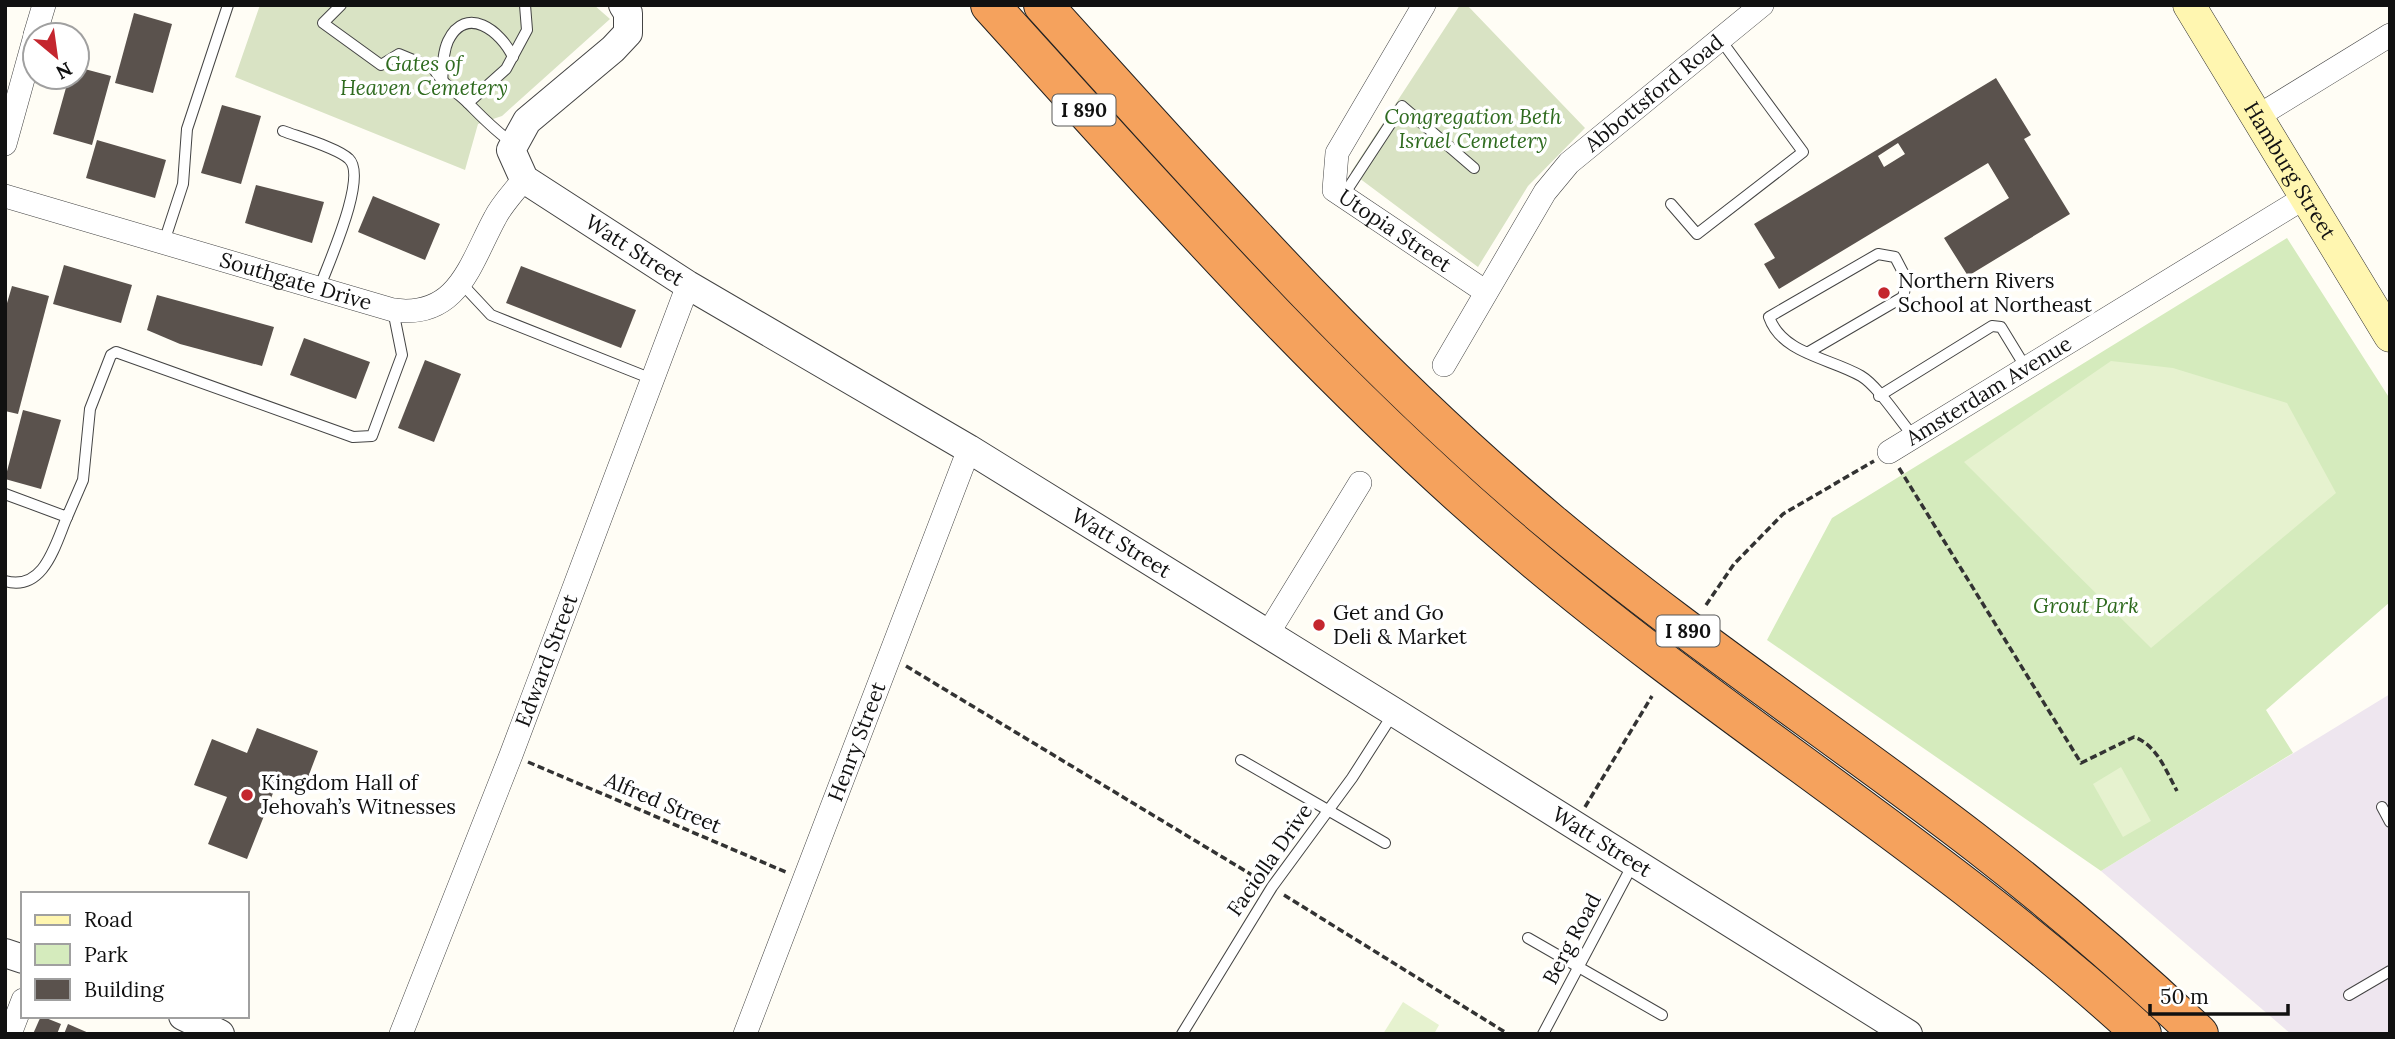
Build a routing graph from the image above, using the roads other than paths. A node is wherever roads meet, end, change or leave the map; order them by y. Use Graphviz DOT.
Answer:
graph roads {
  1 [pos="228,5"];
  2 [pos="341,5"];
  3 [pos="525,5"];
  4 [pos="623,5"];
  5 [pos="990,5"];
  6 [pos="1042,5"];
  7 [pos="1424,5"];
  8 [pos="1762,5"];
  9 [pos="2189,5"];
  10 [pos="2390,35"];
  11 [pos="1720,40"];
  12 [pos="513,57"];
  13 [pos="442,85"];
  14 [pos="21,86"];
  15 [pos="468,103"];
  16 [pos="2255,118"];
  17 [pos="283,131"];
  18 [pos="5,144"];
  19 [pos="514,144"];
  20 [pos="1474,168"];
  21 [pos="524,179"];
  22 [pos="5,196"];
  23 [pos="1343,196"];
  24 [pos="2304,198"];
  25 [pos="1671,204"];
  26 [pos="164,242"];
  27 [pos="462,284"];
  28 [pos="688,285"];
  29 [pos="320,289"];
  30 [pos="1486,292"];
  31 [pos="393,310"];
  32 [pos="2390,336"];
  33 [pos="1807,353"];
  34 [pos="1444,365"];
  35 [pos="2026,368"];
  36 [pos="652,379"];
  37 [pos="1879,396"];
  38 [pos="1914,437"];
  39 [pos="969,449"];
  40 [pos="1889,452"];
  41 [pos="1360,483"];
  42 [pos="5,494"];
  43 [pos="66,517"];
  44 [pos="5,581"];
  45 [pos="1267,635"];
  46 [pos="1394,712"];
  47 [pos="1241,760"];
  48 [pos="2382,807"];
  49 [pos="1329,810"];
  50 [pos="2390,822"];
  51 [pos="1385,843"];
  52 [pos="1634,862"];
  53 [pos="1528,938"];
  54 [pos="1580,966"];
  55 [pos="2390,971"];
  56 [pos="2349,995"];
  57 [pos="21,1005"];
  58 [pos="1662,1015"];
  59 [pos="187,1018"];
  60 [pos="1906,1033"];
  61 [pos="10,1034"];
  62 [pos="220,1034"];
  63 [pos="401,1034"];
  64 [pos="745,1034"];
  65 [pos="1182,1034"];
  66 [pos="1544,1034"];
  67 [pos="2142,1034"];
  68 [pos="2199,1034"];
  1 -- 26 [label="lane"];
  2 -- 13 [label="lane"];
  3 -- 12 [label="lane"];
  4 -- 19 [label="street"];
  5 -- 67 [label="highway, I 890"];
  6 -- 68 [label="highway, I 890"];
  7 -- 23 [label="street, Utopia Street"];
  8 -- 11 [label="street, Abbottsford Road"];
  9 -- 16 [label="main road, Hamburg Street"];
  10 -- 16 [label="street"];
  11 -- 25 [label="lane"];
  11 -- 30 [label="street, Abbottsford Road"];
  12 -- 13 [label="lane"];
  12 -- 15 [label="lane"];
  13 -- 15 [label="lane"];
  14 -- 18 [label="street"];
  15 -- 19 [label="lane"];
  16 -- 24 [label="main road, Hamburg Street"];
  17 -- 29 [label="lane"];
  19 -- 21 [label="street"];
  20 -- 23 [label="lane"];
  21 -- 27 [label="street, Southgate Drive"];
  21 -- 28 [label="street, Watt Street"];
  22 -- 26 [label="street, Southgate Drive"];
  23 -- 30 [label="street, Utopia Street"];
  24 -- 32 [label="main road, Hamburg Street"];
  24 -- 35 [label="street, Amsterdam Avenue"];
  26 -- 29 [label="street, Southgate Drive"];
  27 -- 31 [label="street, Southgate Drive"];
  27 -- 36 [label="lane"];
  28 -- 36 [label="street, Edward Street"];
  28 -- 39 [label="street, Watt Street"];
  29 -- 31 [label="street, Southgate Drive"];
  30 -- 34 [label="street, Abbottsford Road"];
  31 -- 43 [label="lane"];
  33 -- 33 [label="lane"];
  33 -- 37 [label="lane"];
  35 -- 37 [label="lane"];
  35 -- 38 [label="street, Amsterdam Avenue"];
  36 -- 63 [label="street, Edward Street"];
  37 -- 38 [label="lane"];
  38 -- 40 [label="street, Amsterdam Avenue"];
  39 -- 45 [label="street, Watt Street"];
  39 -- 64 [label="street, Henry Street"];
  41 -- 45 [label="street"];
  42 -- 43 [label="lane"];
  43 -- 44 [label="lane"];
  45 -- 46 [label="street, Watt Street"];
  46 -- 49 [label="lane, Faciolla Drive"];
  46 -- 52 [label="street, Watt Street"];
  47 -- 49 [label="lane"];
  48 -- 50 [label="lane"];
  49 -- 51 [label="lane"];
  49 -- 65 [label="lane, Faciolla Drive"];
  52 -- 54 [label="lane, Berg Road"];
  52 -- 60 [label="street, Watt Street"];
  53 -- 54 [label="lane"];
  54 -- 58 [label="lane"];
  54 -- 66 [label="lane, Berg Road"];
  55 -- 56 [label="lane"];
  57 -- 61 [label="street"];
  59 -- 62 [label="street"];
}
